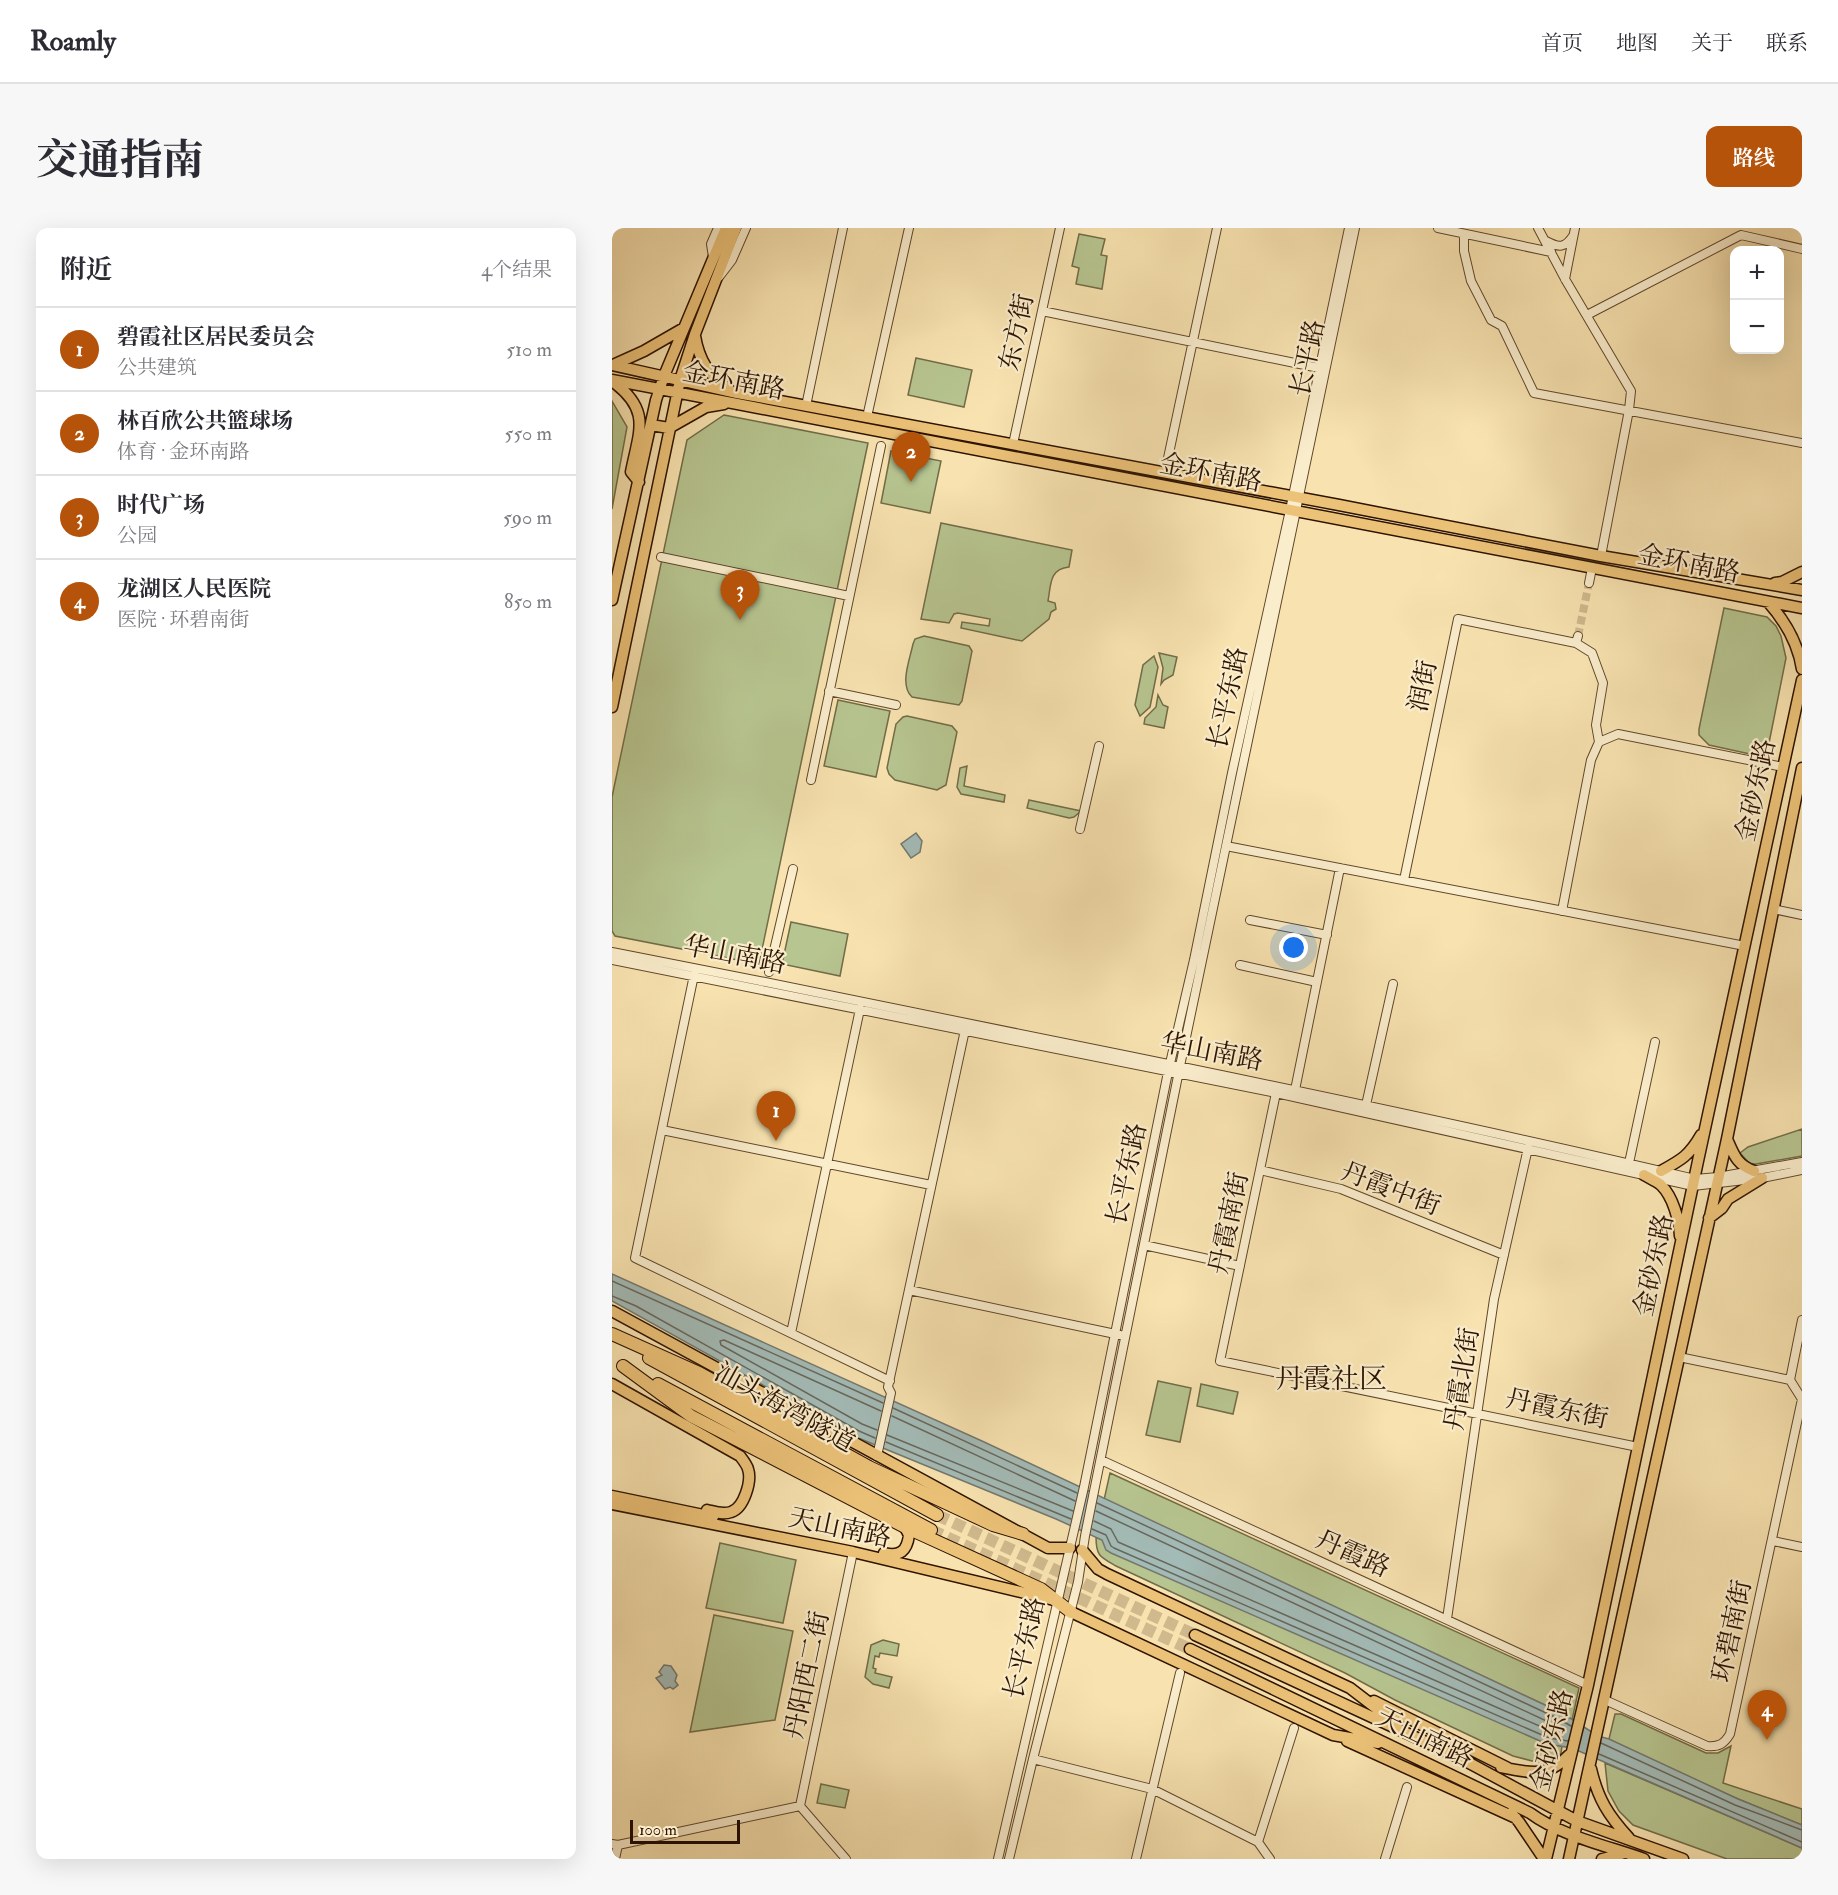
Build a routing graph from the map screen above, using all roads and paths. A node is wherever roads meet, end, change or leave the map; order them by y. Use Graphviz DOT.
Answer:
graph roads {
  1 [pos="843,228"];
  2 [pos="909,228"];
  3 [pos="1060,228"];
  4 [pos="1217,228"];
  5 [pos="1348,228"];
  6 [pos="1355,228"];
  7 [pos="1438,228"];
  8 [pos="1538,228"];
  9 [pos="732,229"];
  10 [pos="1574,232"];
  11 [pos="1742,232"];
  12 [pos="1464,234"];
  13 [pos="1545,240"];
  14 [pos="1802,249"];
  15 [pos="1551,252"];
  16 [pos="1565,279"];
  17 [pos="1042,311"];
  18 [pos="1587,315"];
  19 [pos="684,328"];
  20 [pos="695,334"];
  21 [pos="1193,341"];
  22 [pos="613,365"];
  23 [pos="1319,368"];
  24 [pos="664,376"];
  25 [pos="612,380"];
  26 [pos="680,380"];
  27 [pos="659,389"];
  28 [pos="677,392"];
  29 [pos="737,399"];
  30 [pos="806,406"];
  31 [pos="1629,410"];
  32 [pos="867,417"];
  33 [pos="651,425"];
  34 [pos="669,428"];
  35 [pos="1802,443"];
  36 [pos="1013,444"];
  37 [pos="881,446"];
  38 [pos="1165,472"];
  39 [pos="639,482"];
  40 [pos="1296,497"];
  41 [pos="1293,510"];
  42 [pos="1601,556"];
  43 [pos="661,557"];
  44 [pos="1592,568"];
  45 [pos="1802,572"];
  46 [pos="1589,583"];
  47 [pos="1771,584"];
  48 [pos="1802,590"];
  49 [pos="849,596"];
  50 [pos="612,600"];
  51 [pos="1768,601"];
  52 [pos="1802,608"];
  53 [pos="1802,669"];
  54 [pos="1802,680"];
  55 [pos="829,691"];
  56 [pos="896,705"];
  57 [pos="612,707"];
  58 [pos="1599,742"];
  59 [pos="1099,746"];
  60 [pos="1783,767"];
  61 [pos="1802,768"];
  62 [pos="811,780"];
  63 [pos="1797,813"];
  64 [pos="1080,829"];
  65 [pos="1226,846"];
  66 [pos="1340,868"];
  67 [pos="793,869"];
  68 [pos="1404,880"];
  69 [pos="1773,909"];
  70 [pos="1562,911"];
  71 [pos="1802,915"];
  72 [pos="1250,920"];
  73 [pos="1327,935"];
  74 [pos="1745,946"];
  75 [pos="612,952"];
  76 [pos="612,960"];
  77 [pos="1240,965"];
  78 [pos="769,972"];
  79 [pos="694,975"];
  80 [pos="1317,982"];
  81 [pos="1392,984"];
  82 [pos="860,1009"];
  83 [pos="964,1030"];
  84 [pos="1655,1042"];
  85 [pos="1169,1068"];
  86 [pos="1179,1070"];
  87 [pos="1295,1090"];
  88 [pos="1276,1093"];
  89 [pos="1366,1105"];
  90 [pos="1706,1127"];
  91 [pos="662,1130"];
  92 [pos="1727,1139"];
  93 [pos="1528,1148"];
  94 [pos="1802,1162"];
  95 [pos="1629,1163"];
  96 [pos="827,1164"];
  97 [pos="1260,1170"];
  98 [pos="1802,1170"];
  99 [pos="1661,1171"];
  100 [pos="1758,1174"];
  101 [pos="1644,1175"];
  102 [pos="1718,1181"];
  103 [pos="1694,1182"];
  104 [pos="931,1185"];
  105 [pos="1709,1218"];
  106 [pos="1144,1245"];
  107 [pos="1680,1247"];
  108 [pos="1504,1256"];
  109 [pos="1240,1266"];
  110 [pos="909,1290"];
  111 [pos="612,1311"];
  112 [pos="1802,1320"];
  113 [pos="791,1333"];
  114 [pos="1115,1334"];
  115 [pos="612,1336"];
  116 [pos="1125,1336"];
  117 [pos="1679,1357"];
  118 [pos="1220,1361"];
  119 [pos="617,1363"];
  120 [pos="1790,1380"];
  121 [pos="890,1381"];
  122 [pos="612,1384"];
  123 [pos="1802,1399"];
  124 [pos="1477,1413"];
  125 [pos="1638,1447"];
  126 [pos="877,1453"];
  127 [pos="1101,1460"];
  128 [pos="612,1496"];
  129 [pos="612,1504"];
  130 [pos="670,1508"];
  131 [pos="938,1515"];
  132 [pos="905,1527"];
  133 [pos="931,1530"];
  134 [pos="1023,1534"];
  135 [pos="1773,1541"];
  136 [pos="1802,1547"];
  137 [pos="1070,1548"];
  138 [pos="1082,1550"];
  139 [pos="853,1552"];
  140 [pos="1057,1601"];
  141 [pos="1071,1612"];
  142 [pos="1447,1618"];
  143 [pos="1196,1635"];
  144 [pos="1190,1648"];
  145 [pos="1180,1673"];
  146 [pos="1588,1685"];
  147 [pos="1350,1688"];
  148 [pos="1605,1700"];
  149 [pos="1294,1728"];
  150 [pos="1410,1734"];
  151 [pos="1333,1735"];
  152 [pos="1392,1746"];
  153 [pos="1572,1753"];
  154 [pos="1458,1757"];
  155 [pos="1033,1759"];
  156 [pos="1591,1763"];
  157 [pos="1508,1768"];
  158 [pos="1407,1787"];
  159 [pos="1152,1789"];
  160 [pos="1495,1796"];
  161 [pos="800,1806"];
  162 [pos="1557,1812"];
  163 [pos="1516,1818"];
  164 [pos="1577,1821"];
  165 [pos="1553,1826"];
  166 [pos="1575,1835"];
  167 [pos="1631,1841"];
  168 [pos="1258,1842"];
  169 [pos="615,1845"];
  170 [pos="1626,1853"];
  171 [pos="615,1859"];
  172 [pos="846,1859"];
  173 [pos="998,1859"];
  174 [pos="1009,1859"];
  175 [pos="1136,1859"];
  176 [pos="1270,1859"];
  177 [pos="1385,1859"];
  178 [pos="1545,1859"];
  179 [pos="1569,1859"];
  180 [pos="1602,1859"];
  181 [pos="1644,1859"];
  182 [pos="1683,1859"];
  1 -- 30 [label="street"];
  2 -- 32 [label="street"];
  3 -- 17 [label="street, 东方街"];
  4 -- 21 [label="street"];
  5 -- 23 [label="street, 长平路"];
  6 -- 40 [label="street, 长平路"];
  7 -- 12 [label="street"];
  8 -- 13 [label="street"];
  9 -- 19 [label="main road"];
  9 -- 20 [label="main road"];
  10 -- 13 [label="street"];
  10 -- 16 [label="street"];
  11 -- 14 [label="street"];
  11 -- 18 [label="street"];
  12 -- 15 [label="street"];
  12 -- 31 [label="street"];
  13 -- 15 [label="street"];
  15 -- 16 [label="street"];
  16 -- 18 [label="street"];
  17 -- 21 [label="street"];
  17 -- 36 [label="street, 东方街"];
  18 -- 31 [label="street"];
  19 -- 22 [label="main road"];
  19 -- 24 [label="main road"];
  20 -- 26 [label="main road"];
  20 -- 29 [label="main road"];
  21 -- 23 [label="street"];
  21 -- 38 [label="street"];
  22 -- 24 [label="main road, 金环南路"];
  23 -- 40 [label="street, 长平路"];
  24 -- 26 [label="main road, 金环南路"];
  24 -- 27 [label="main road"];
  25 -- 27 [label="main road, 金环南路"];
  25 -- 39 [label="main road"];
  26 -- 28 [label="main road"];
  26 -- 29 [label="main road, 金环南路"];
  27 -- 28 [label="main road, 金环南路"];
  27 -- 33 [label="main road"];
  28 -- 29 [label="main road, 金环南路"];
  28 -- 34 [label="main road"];
  29 -- 30 [label="main road, 金环南路"];
  29 -- 34 [label="main road"];
  29 -- 41 [label="main road, 金环南路"];
  30 -- 32 [label="main road, 金环南路"];
  31 -- 35 [label="street"];
  31 -- 42 [label="street"];
  32 -- 36 [label="main road, 金环南路"];
  33 -- 34 [label="main road"];
  33 -- 39 [label="main road"];
  34 -- 57 [label="main road"];
  36 -- 38 [label="main road, 金环南路"];
  37 -- 49 [label="street"];
  38 -- 40 [label="main road, 金环南路"];
  39 -- 50 [label="main road"];
  40 -- 41 [label="street, 长平东路"];
  40 -- 42 [label="main road, 金环南路"];
  41 -- 44 [label="main road, 金环南路"];
  41 -- 65 [label="street, 长平东路"];
  41 -- 85 [label="street, 长平东路"];
  42 -- 47 [label="main road, 金环南路"];
  43 -- 49 [label="street"];
  44 -- 46 [label="street"];
  44 -- 51 [label="main road, 金环南路"];
  45 -- 47 [label="main road"];
  47 -- 48 [label="main road, 金环南路"];
  49 -- 55 [label="street"];
  51 -- 52 [label="main road, 金环南路"];
  51 -- 53 [label="main road"];
  54 -- 60 [label="main road, 金砂东路"];
  55 -- 56 [label="street"];
  55 -- 62 [label="street"];
  58 -- 60 [label="street"];
  58 -- 68 [label="street, 润街"];
  58 -- 70 [label="street"];
  59 -- 64 [label="street"];
  60 -- 74 [label="main road, 金砂东路"];
  61 -- 63 [label="main road, 金砂东路"];
  63 -- 69 [label="main road, 金砂东路"];
  65 -- 66 [label="street"];
  65 -- 86 [label="street, 长平东路"];
  66 -- 68 [label="street"];
  66 -- 73 [label="street"];
  67 -- 78 [label="street"];
  68 -- 70 [label="street"];
  69 -- 71 [label="street"];
  69 -- 92 [label="main road, 金砂东路"];
  70 -- 74 [label="street"];
  72 -- 73 [label="street"];
  73 -- 80 [label="street"];
  74 -- 90 [label="main road, 金砂东路"];
  75 -- 85 [label="street, 华山南路"];
  76 -- 79 [label="street, 华山南路"];
  77 -- 80 [label="street"];
  79 -- 82 [label="street, 华山南路"];
  79 -- 91 [label="street"];
  80 -- 87 [label="street"];
  81 -- 89 [label="street"];
  82 -- 83 [label="street, 华山南路"];
  82 -- 96 [label="street"];
  83 -- 85 [label="street, 华山南路"];
  83 -- 104 [label="street"];
  84 -- 95 [label="street"];
  85 -- 86 [label="street, 华山南路"];
  85 -- 114 [label="street, 长平东路"];
  86 -- 87 [label="street, 华山南路"];
  86 -- 88 [label="street, 华山南路"];
  86 -- 106 [label="street, 长平东路"];
  87 -- 89 [label="street, 华山南路"];
  88 -- 93 [label="street, 华山南路"];
  88 -- 97 [label="street, 丹霞南街"];
  89 -- 95 [label="street, 华山南路"];
  90 -- 99 [label="main road"];
  90 -- 103 [label="main road, 金砂东路"];
  91 -- 96 [label="street"];
  91 -- 113 [label="street"];
  92 -- 100 [label="main road"];
  92 -- 102 [label="main road, 金砂东路"];
  93 -- 101 [label="street, 华山南路"];
  93 -- 108 [label="street, 丹霞北街"];
  94 -- 100 [label="street, 华山南路"];
  95 -- 99 [label="street, 华山南路"];
  96 -- 104 [label="street"];
  96 -- 113 [label="street"];
  97 -- 108 [label="street, 丹霞中街"];
  97 -- 109 [label="street, 丹霞南街"];
  98 -- 100 [label="street, 华山南路"];
  99 -- 103 [label="street, 华山南路"];
  100 -- 102 [label="street, 华山南路"];
  100 -- 105 [label="main road"];
  101 -- 103 [label="street, 华山南路"];
  101 -- 107 [label="main road"];
  102 -- 103 [label="street, 华山南路"];
  102 -- 105 [label="main road, 金砂东路"];
  103 -- 107 [label="main road, 金砂东路"];
  104 -- 110 [label="street"];
  105 -- 117 [label="main road, 金砂东路"];
  106 -- 109 [label="street"];
  106 -- 116 [label="street, 长平东路"];
  107 -- 125 [label="main road, 金砂东路"];
  108 -- 124 [label="street, 丹霞北街"];
  109 -- 118 [label="street, 丹霞南街"];
  110 -- 114 [label="street"];
  110 -- 121 [label="street"];
  111 -- 126 [label="main road"];
  112 -- 120 [label="street"];
  113 -- 121 [label="street"];
  114 -- 116 [label="street"];
  114 -- 137 [label="street, 长平东路"];
  115 -- 131 [label="highway, 汕头海湾隧道"];
  115 -- 134 [label="highway"];
  116 -- 127 [label="street, 长平东路"];
  117 -- 120 [label="street"];
  117 -- 148 [label="main road, 金砂东路"];
  118 -- 124 [label="street, 丹霞东街"];
  119 -- 132 [label="highway"];
  119 -- 133 [label="highway, 汕头海湾隧道"];
  120 -- 123 [label="street, 环碧南街"];
  121 -- 126 [label="street"];
  122 -- 130 [label="main road"];
  123 -- 135 [label="street, 环碧南街"];
  124 -- 125 [label="street, 丹霞东街"];
  124 -- 142 [label="street, 丹霞北街"];
  125 -- 146 [label="main road, 金砂东路"];
  126 -- 134 [label="main road"];
  127 -- 138 [label="street, 长平东路"];
  127 -- 142 [label="street, 丹霞路"];
  128 -- 130 [label="main road, 天山南路"];
  129 -- 139 [label="main road, 天山南路"];
  130 -- 132 [label="main road, 天山南路"];
  132 -- 140 [label="highway"];
  134 -- 137 [label="main road"];
  135 -- 136 [label="street"];
  135 -- 148 [label="street, 环碧南街"];
  137 -- 140 [label="street, 长平东路"];
  138 -- 141 [label="street, 长平东路"];
  138 -- 147 [label="main road, 天山南路"];
  139 -- 140 [label="main road, 天山南路"];
  139 -- 161 [label="street, 丹阳西二街"];
  140 -- 141 [label="highway"];
  140 -- 173 [label="street, 长平东路"];
  141 -- 151 [label="main road"];
  141 -- 155 [label="street, 长平东路"];
  142 -- 146 [label="street, 丹霞路"];
  143 -- 150 [label="main road, 天山南路"];
  144 -- 152 [label="main road, 天山南路"];
  145 -- 159 [label="street"];
  146 -- 153 [label="main road, 金砂东路"];
  147 -- 150 [label="main road, 天山南路"];
  147 -- 157 [label="main road, 天山南路"];
  148 -- 156 [label="main road, 金砂东路"];
  149 -- 168 [label="street"];
  150 -- 154 [label="main road, 天山南路"];
  151 -- 152 [label="main road"];
  151 -- 163 [label="main road"];
  152 -- 160 [label="main road, 天山南路"];
  153 -- 157 [label="main road"];
  153 -- 162 [label="main road, 金砂东路"];
  154 -- 157 [label="main road"];
  154 -- 162 [label="main road, 天山南路"];
  155 -- 159 [label="street"];
  155 -- 174 [label="street, 长平东路"];
  156 -- 164 [label="main road, 金砂东路"];
  156 -- 167 [label="main road"];
  158 -- 177 [label="street"];
  159 -- 168 [label="street"];
  159 -- 175 [label="street"];
  160 -- 163 [label="main road"];
  160 -- 165 [label="main road, 天山南路"];
  161 -- 169 [label="street"];
  161 -- 172 [label="street"];
  162 -- 164 [label="main road, 天山南路"];
  162 -- 165 [label="main road, 金砂东路"];
  163 -- 178 [label="main road"];
  164 -- 166 [label="main road, 金砂东路"];
  164 -- 167 [label="main road, 天山南路"];
  165 -- 166 [label="main road, 天山南路"];
  165 -- 178 [label="main road, 金砂东路"];
  166 -- 170 [label="main road, 天山南路"];
  166 -- 179 [label="main road, 金砂东路"];
  167 -- 182 [label="main road, 天山南路"];
  168 -- 176 [label="street"];
  169 -- 171 [label="street"];
  170 -- 180 [label="main road"];
  170 -- 181 [label="main road, 天山南路"];
}
